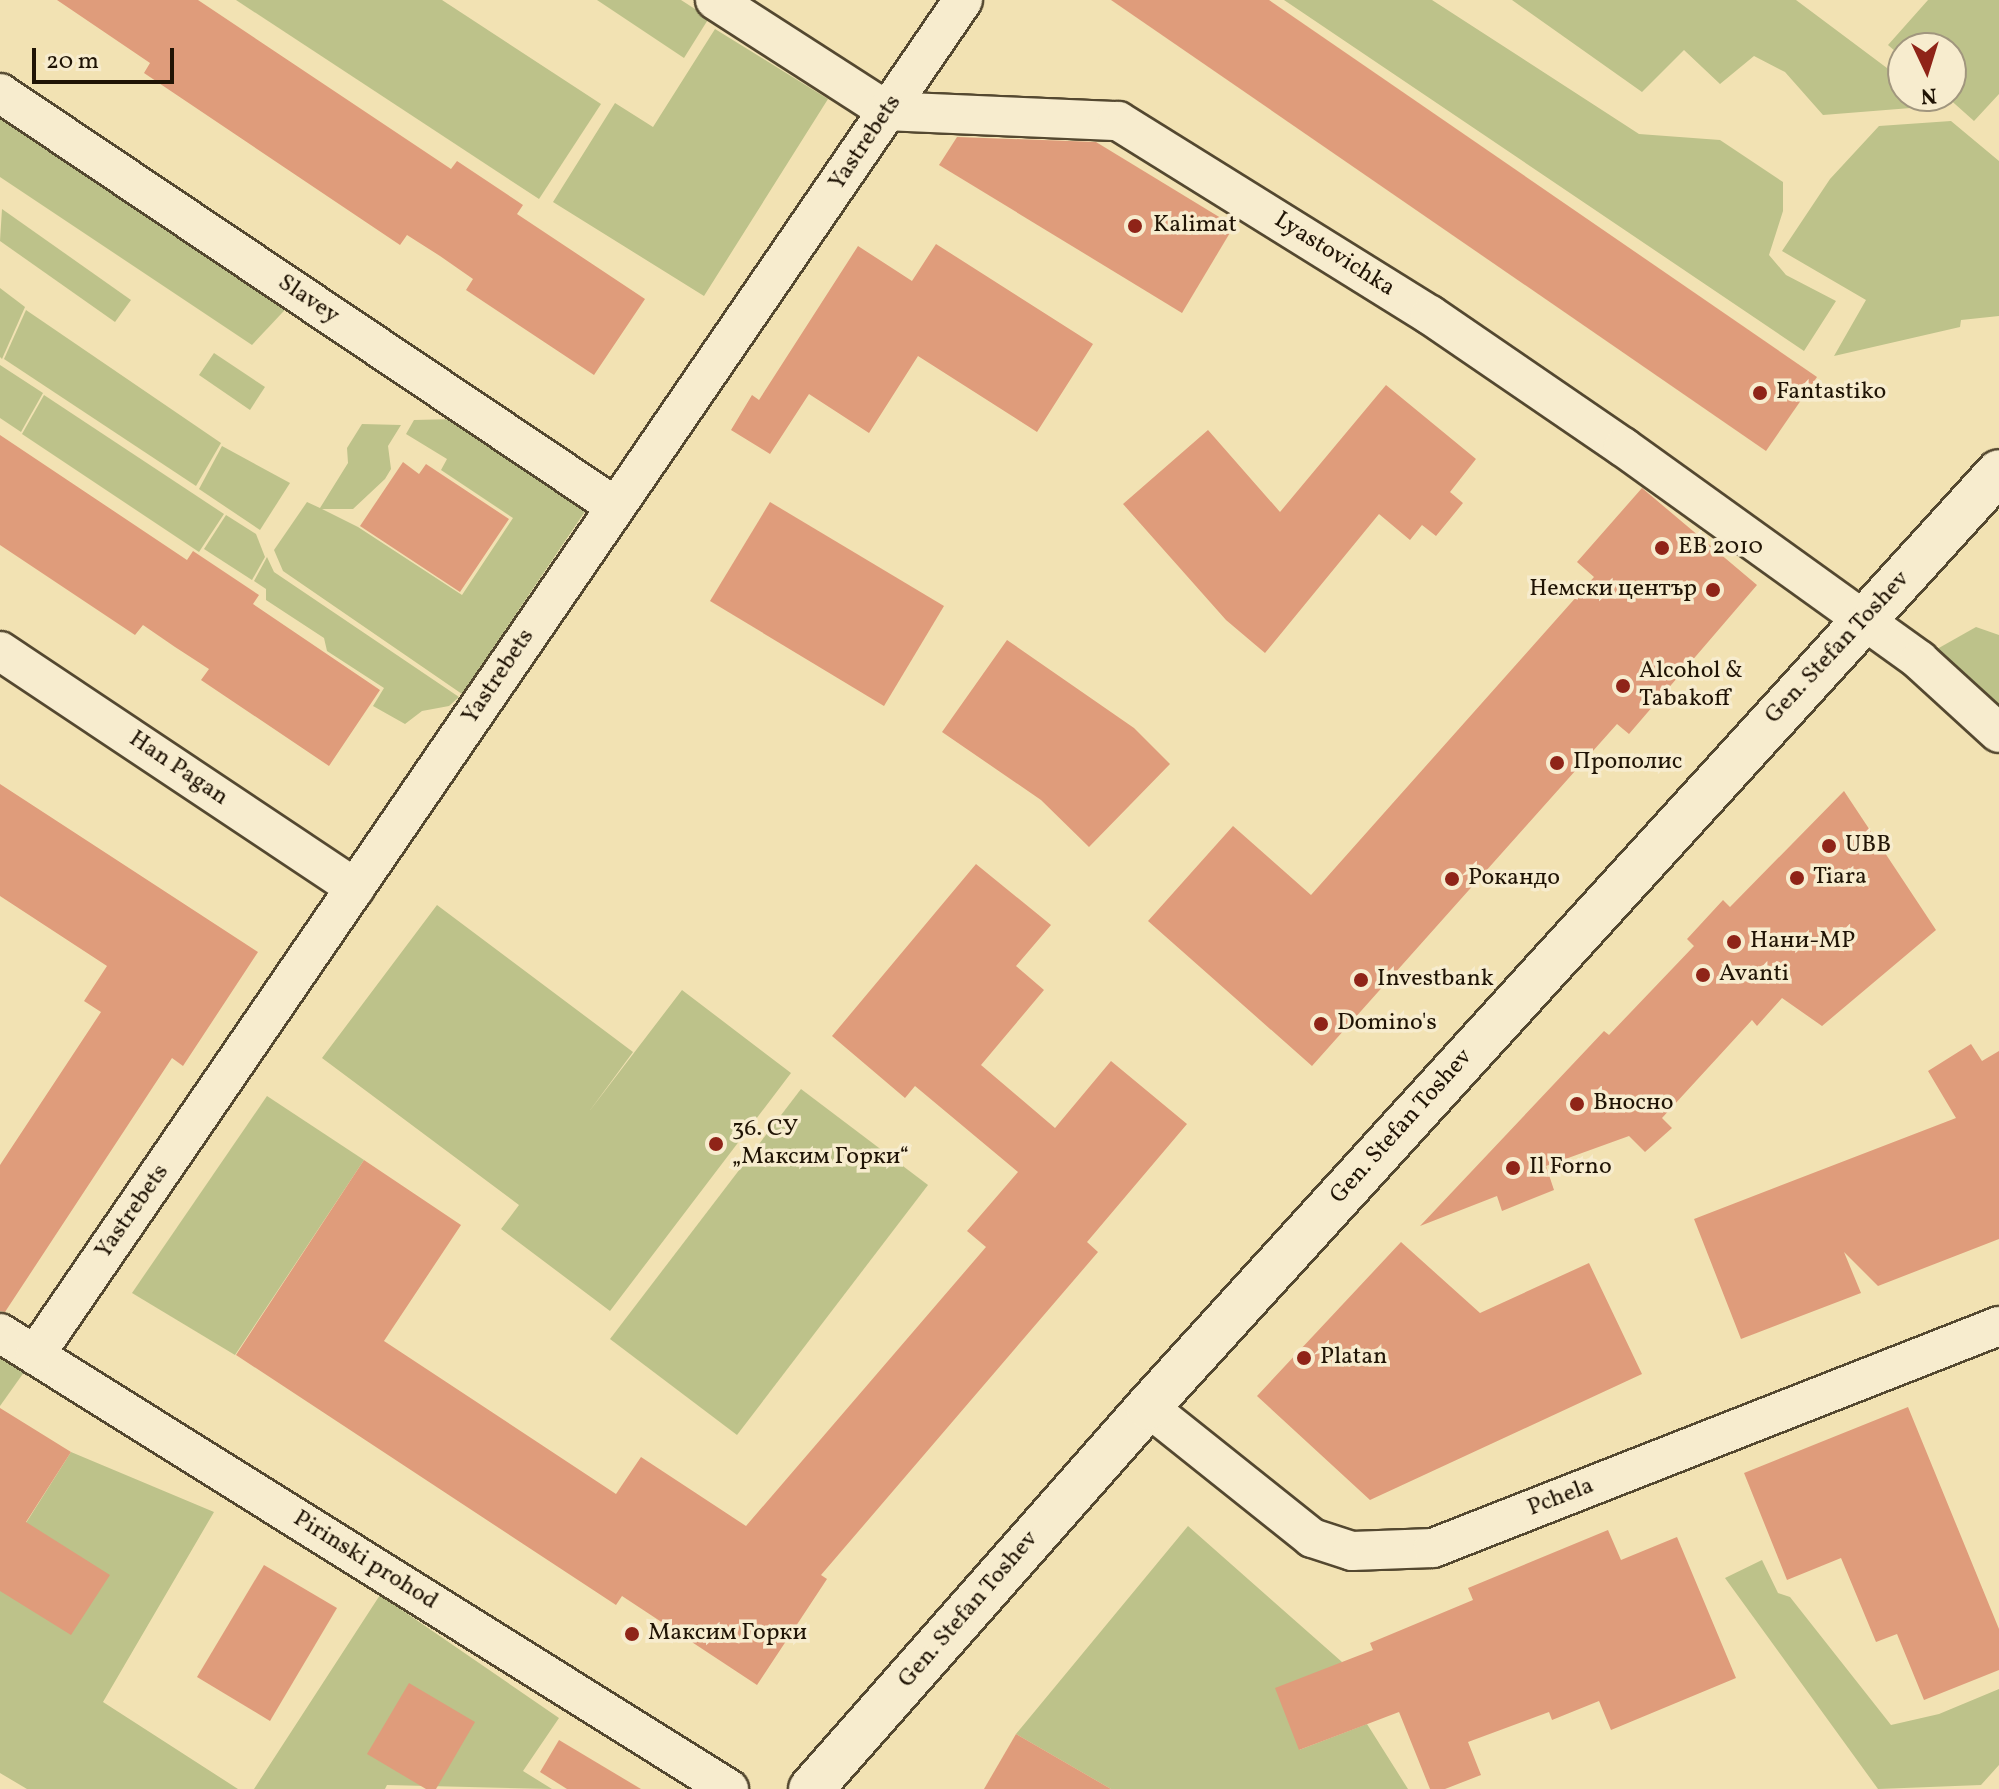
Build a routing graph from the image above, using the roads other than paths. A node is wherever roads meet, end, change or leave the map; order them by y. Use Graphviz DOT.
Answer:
graph roads {
  1 [pos="715,0"];
  2 [pos="963,0"];
  3 [pos="0,93"];
  4 [pos="887,111"];
  5 [pos="1999,472"];
  6 [pos="616,507"];
  7 [pos="1862,620"];
  8 [pos="0,651"];
  9 [pos="1999,733"];
  10 [pos="355,888"];
  11 [pos="1999,1326"];
  12 [pos="0,1333"];
  13 [pos="35,1355"];
  14 [pos="1148,1407"];
  15 [pos="729,1789"];
  16 [pos="811,1789"];
  1 -- 4 [label="street"];
  2 -- 4 [label="street, Yastrebets"];
  3 -- 6 [label="street, Slavey"];
  4 -- 6 [label="street, Yastrebets"];
  4 -- 7 [label="street, Lyastovichka"];
  5 -- 7 [label="street, Gen. Stefan Toshev"];
  6 -- 10 [label="street, Yastrebets"];
  7 -- 9 [label="street, Lyastovichka"];
  7 -- 14 [label="street, Gen. Stefan Toshev"];
  8 -- 10 [label="street, Han Pagan"];
  10 -- 13 [label="street, Yastrebets"];
  11 -- 14 [label="street, Pchela"];
  12 -- 13 [label="street, Pirinski prohod"];
  13 -- 15 [label="street, Pirinski prohod"];
  14 -- 16 [label="street, Gen. Stefan Toshev"];
}
